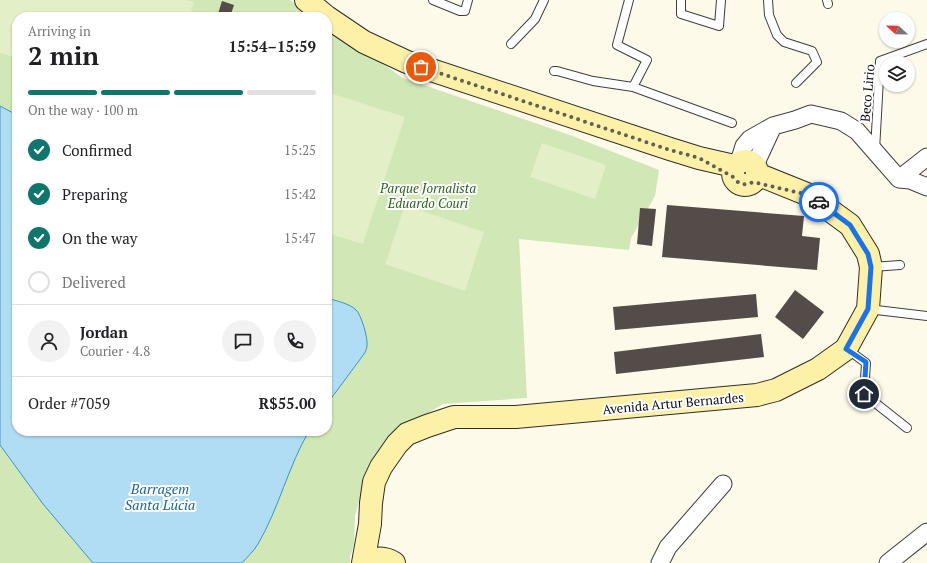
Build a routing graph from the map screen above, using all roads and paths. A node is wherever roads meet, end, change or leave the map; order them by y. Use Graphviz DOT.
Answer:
graph roads {
  1 [pos="306,0"];
  2 [pos="433,0"];
  3 [pos="468,0"];
  4 [pos="544,0"];
  5 [pos="629,0"];
  6 [pos="681,0"];
  7 [pos="721,0"];
  8 [pos="768,0"];
  9 [pos="321,12"];
  10 [pos="332,20"];
  11 [pos="511,44"];
  12 [pos="927,44"];
  13 [pos="554,71"];
  14 [pos="796,83"];
  15 [pos="633,87"];
  16 [pos="732,123"];
  17 [pos="875,153"];
  18 [pos="927,157"];
  19 [pos="745,171"];
  20 [pos="899,179"];
  21 [pos="927,187"];
  22 [pos="900,265"];
  23 [pos="871,267"];
  24 [pos="868,309"];
  25 [pos="927,316"];
  26 [pos="846,349"];
  27 [pos="907,428"];
  28 [pos="723,484"];
  29 [pos="927,532"];
  30 [pos="375,562"];
  31 [pos="660,563"];
  32 [pos="888,563"];
  1 -- 9 [label="street, Avenida Artur Bernardes"];
  2 -- 3 [label="lane"];
  4 -- 11 [label="lane"];
  5 -- 15 [label="lane"];
  6 -- 7 [label="lane"];
  8 -- 14 [label="lane"];
  10 -- 19 [label="street, Avenida Artur Bernardes"];
  12 -- 17 [label="lane, Beco Lirio"];
  13 -- 15 [label="lane"];
  15 -- 16 [label="lane"];
  17 -- 19 [label="street"];
  17 -- 20 [label="street"];
  18 -- 20 [label="street"];
  19 -- 23 [label="street, Avenida Artur Bernardes"];
  20 -- 21 [label="street"];
  22 -- 23 [label="lane"];
  23 -- 24 [label="street, Avenida Artur Bernardes"];
  24 -- 25 [label="lane"];
  24 -- 26 [label="street, Avenida Artur Bernardes"];
  26 -- 27 [label="lane"];
  26 -- 30 [label="street, Avenida Artur Bernardes"];
  28 -- 31 [label="street"];
  29 -- 32 [label="street"];
}
